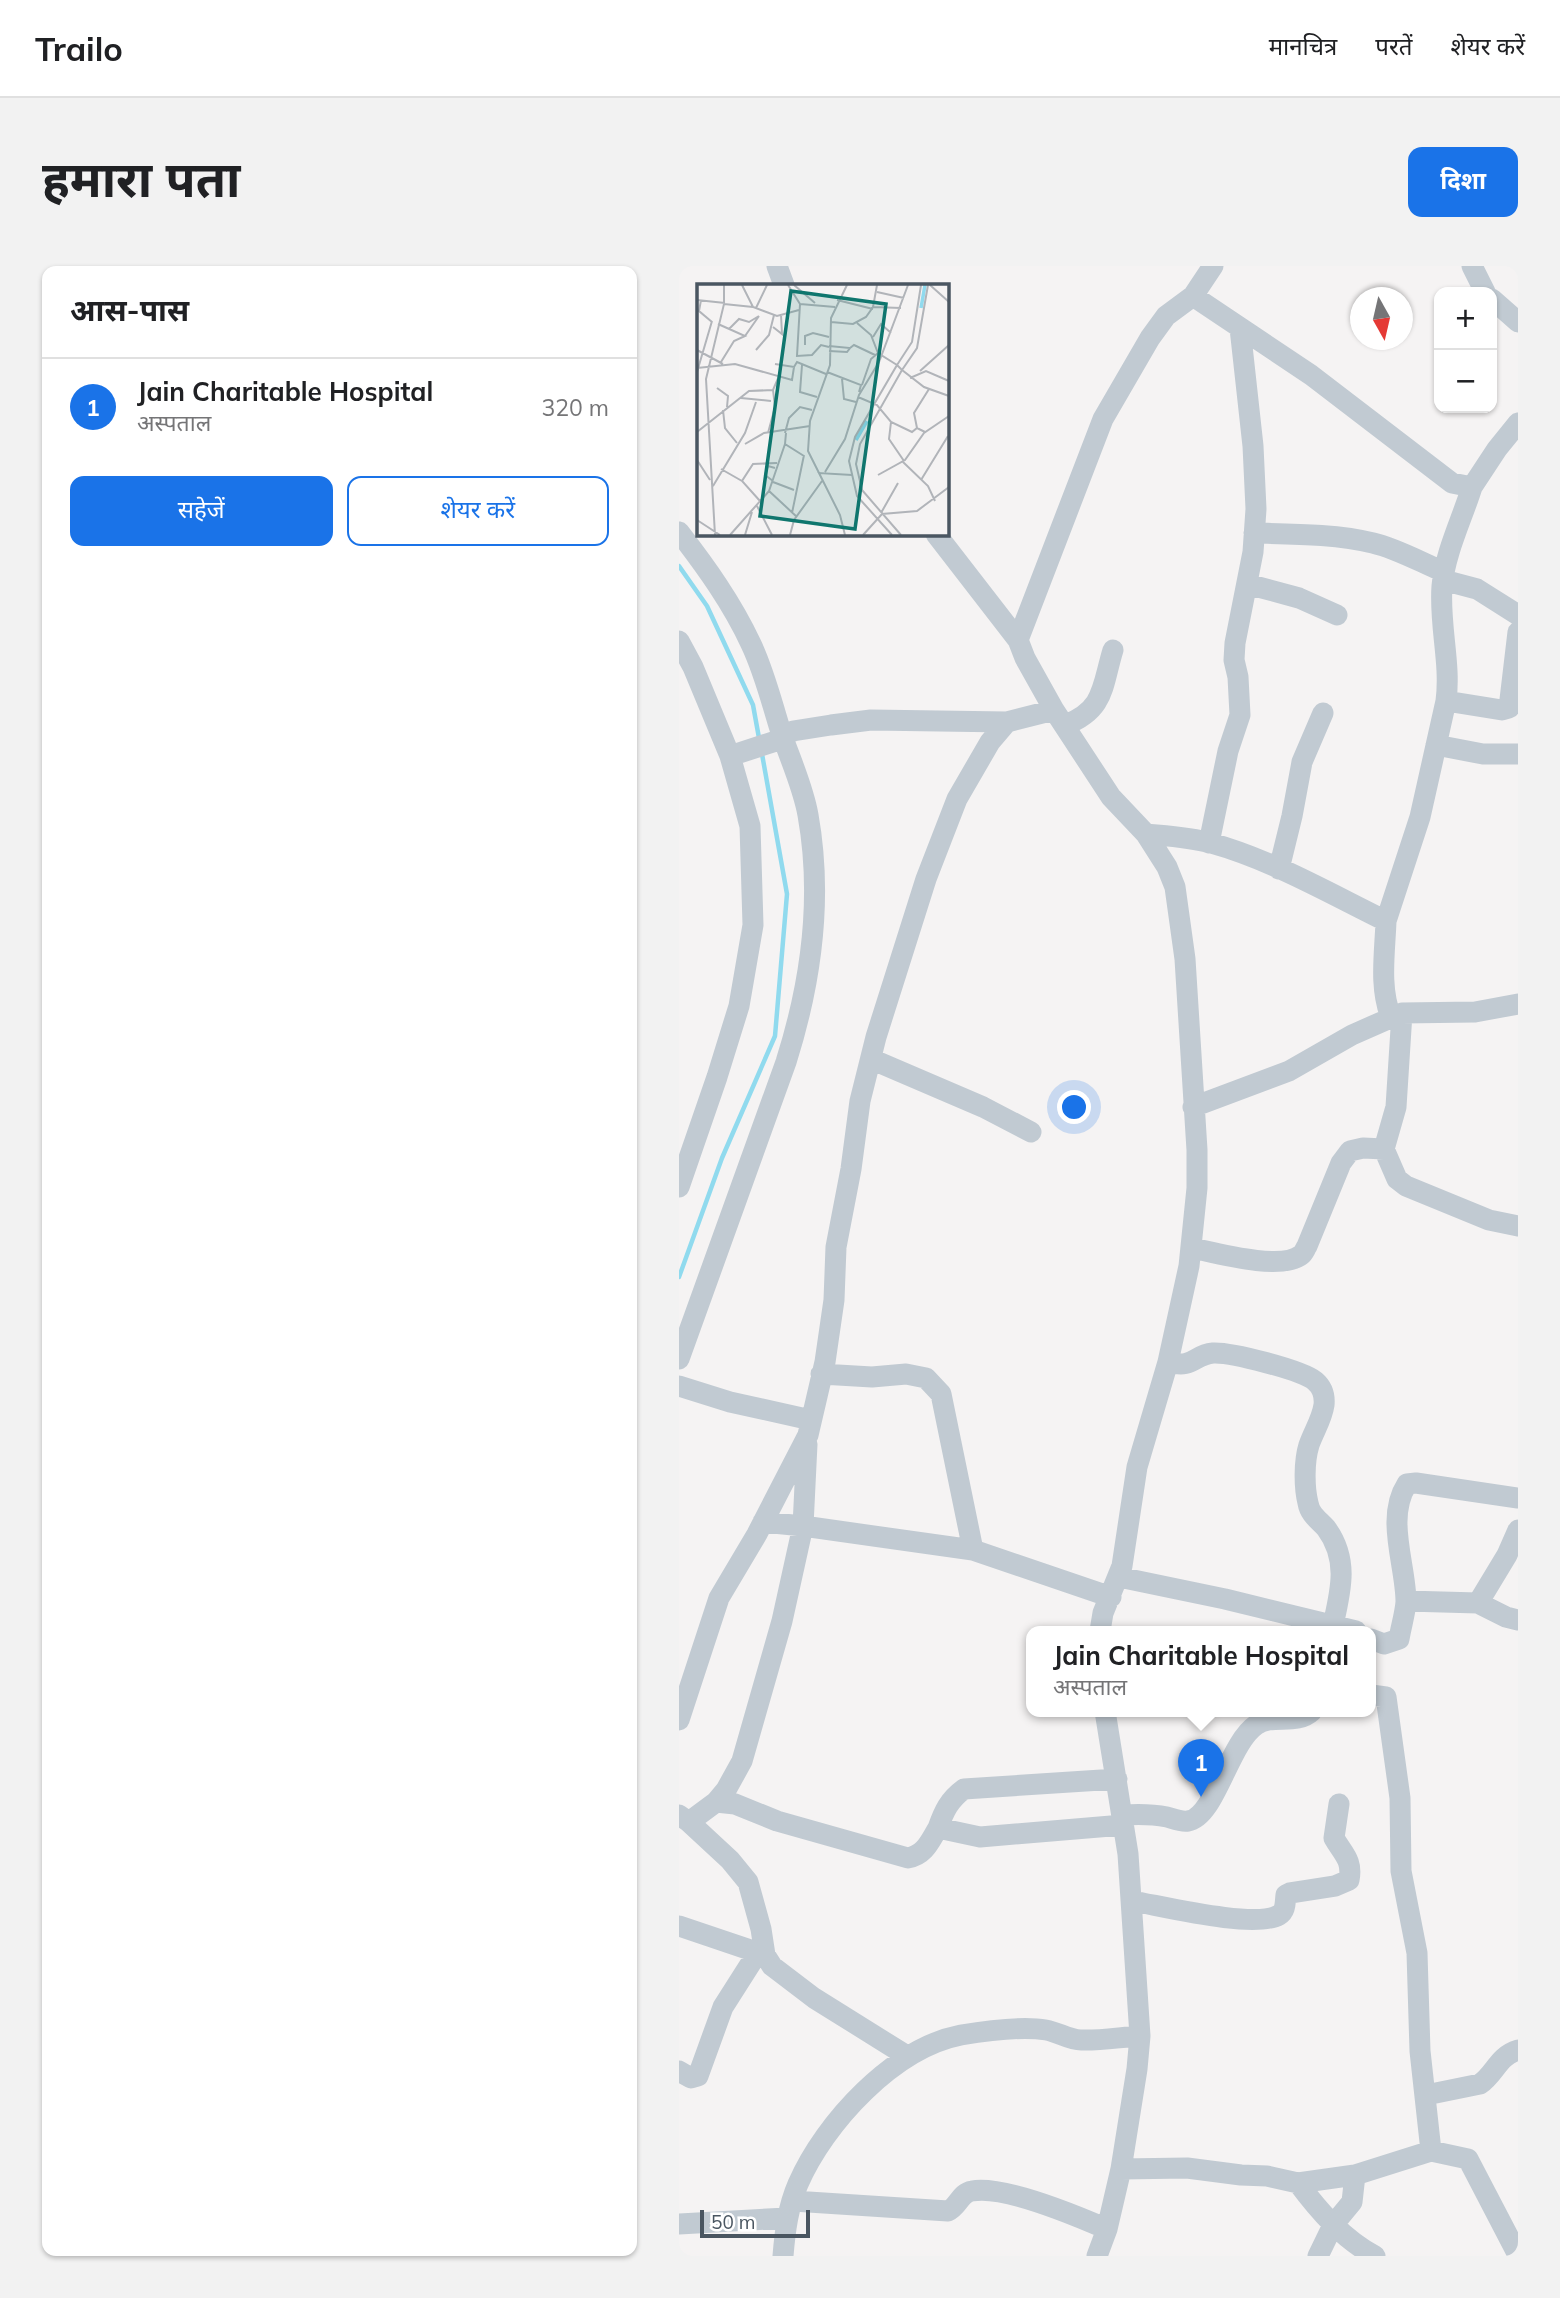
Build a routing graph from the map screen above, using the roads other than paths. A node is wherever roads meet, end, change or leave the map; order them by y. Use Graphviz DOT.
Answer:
graph roads {
  1 [pos="777,266"];
  2 [pos="1213,266"];
  3 [pos="1472,266"];
  4 [pos="785,284"];
  5 [pos="1482,287"];
  6 [pos="1192,296"];
  7 [pos="1497,303"];
  8 [pos="1518,322"];
  9 [pos="1241,327"];
  10 [pos="1518,423"];
  11 [pos="1472,487"];
  12 [pos="679,532"];
  13 [pos="1254,533"];
  14 [pos="938,536"];
  15 [pos="1443,576"];
  16 [pos="1247,584"];
  17 [pos="1337,615"];
  18 [pos="1518,615"];
  19 [pos="1518,632"];
  20 [pos="1018,640"];
  21 [pos="679,642"];
  22 [pos="1113,650"];
  23 [pos="1446,701"];
  24 [pos="1322,713"];
  25 [pos="1060,718"];
  26 [pos="1007,722"];
  27 [pos="781,734"];
  28 [pos="1436,746"];
  29 [pos="736,748"];
  30 [pos="1518,754"];
  31 [pos="1146,834"];
  32 [pos="1209,843"];
  33 [pos="1279,869"];
  34 [pos="1386,921"];
  35 [pos="1518,1004"];
  36 [pos="1396,1015"];
  37 [pos="871,1059"];
  38 [pos="1193,1107"];
  39 [pos="1031,1132"];
  40 [pos="1384,1149"];
  41 [pos="679,1187"];
  42 [pos="1518,1226"];
  43 [pos="1192,1248"];
  44 [pos="679,1359"];
  45 [pos="1168,1362"];
  46 [pos="821,1374"];
  47 [pos="679,1386"];
  48 [pos="809,1427"];
  49 [pos="1518,1498"];
  50 [pos="763,1522"];
  51 [pos="803,1526"];
  52 [pos="1518,1530"];
  53 [pos="973,1550"];
  54 [pos="1115,1587"];
  55 [pos="1406,1601"];
  56 [pos="1478,1603"];
  57 [pos="1518,1620"];
  58 [pos="1333,1625"];
  59 [pos="1101,1626"];
  60 [pos="1376,1642"];
  61 [pos="1376,1696"];
  62 [pos="1106,1717"];
  63 [pos="1304,1717"];
  64 [pos="679,1720"];
  65 [pos="1117,1779"];
  66 [pos="716,1802"];
  67 [pos="1339,1804"];
  68 [pos="684,1818"];
  69 [pos="1123,1820"];
  70 [pos="938,1828"];
  71 [pos="1132,1901"];
  72 [pos="679,1926"];
  73 [pos="761,1953"];
  74 [pos="1139,2036"];
  75 [pos="1518,2050"];
  76 [pos="907,2056"];
  77 [pos="679,2071"];
  78 [pos="1426,2095"];
  79 [pos="1430,2151"];
  80 [pos="1121,2169"];
  81 [pos="1355,2175"];
  82 [pos="1298,2183"];
  83 [pos="790,2209"];
  84 [pos="679,2224"];
  85 [pos="1333,2225"];
  86 [pos="1107,2229"];
  87 [pos="1518,2255"];
  88 [pos="783,2256"];
  89 [pos="1097,2256"];
  90 [pos="1318,2256"];
  91 [pos="1375,2256"];
  1 -- 4 [label="street"];
  2 -- 6 [label="street"];
  3 -- 5 [label="street"];
  6 -- 9 [label="street"];
  6 -- 20 [label="street"];
  7 -- 8 [label="street"];
  9 -- 11 [label="street"];
  9 -- 13 [label="street"];
  10 -- 11 [label="street"];
  11 -- 15 [label="street"];
  12 -- 27 [label="street"];
  13 -- 15 [label="street"];
  13 -- 16 [label="street"];
  14 -- 20 [label="street"];
  15 -- 18 [label="street"];
  15 -- 23 [label="street"];
  16 -- 17 [label="street"];
  16 -- 32 [label="street"];
  19 -- 23 [label="street"];
  20 -- 25 [label="street"];
  21 -- 29 [label="street"];
  22 -- 25 [label="street"];
  23 -- 28 [label="street"];
  24 -- 33 [label="street"];
  25 -- 26 [label="street"];
  25 -- 31 [label="street"];
  26 -- 27 [label="street"];
  26 -- 37 [label="street"];
  27 -- 29 [label="street"];
  27 -- 44 [label="street"];
  28 -- 30 [label="street"];
  28 -- 34 [label="street"];
  29 -- 41 [label="street"];
  31 -- 32 [label="street"];
  31 -- 38 [label="street"];
  32 -- 33 [label="street"];
  33 -- 34 [label="street"];
  34 -- 36 [label="street"];
  35 -- 36 [label="street"];
  36 -- 38 [label="street"];
  36 -- 40 [label="street"];
  37 -- 39 [label="street"];
  37 -- 46 [label="street"];
  38 -- 43 [label="street"];
  40 -- 42 [label="street"];
  40 -- 43 [label="street"];
  43 -- 45 [label="street"];
  45 -- 54 [label="street"];
  45 -- 58 [label="street"];
  46 -- 48 [label="street"];
  46 -- 53 [label="street"];
  47 -- 48 [label="street"];
  48 -- 50 [label="street"];
  48 -- 51 [label="street"];
  49 -- 55 [label="street"];
  50 -- 51 [label="street"];
  50 -- 64 [label="street"];
  51 -- 53 [label="street"];
  51 -- 66 [label="street"];
  52 -- 56 [label="street"];
  53 -- 54 [label="street"];
  54 -- 58 [label="street"];
  54 -- 59 [label="street"];
  55 -- 56 [label="street"];
  55 -- 60 [label="street"];
  56 -- 57 [label="street"];
  61 -- 78 [label="street"];
  62 -- 65 [label="street"];
  63 -- 69 [label="street"];
  65 -- 69 [label="street"];
  65 -- 70 [label="street"];
  66 -- 68 [label="street"];
  66 -- 70 [label="street"];
  67 -- 71 [label="street"];
  68 -- 73 [label="street"];
  69 -- 70 [label="street"];
  69 -- 71 [label="street"];
  71 -- 74 [label="street"];
  72 -- 73 [label="street"];
  73 -- 76 [label="street"];
  73 -- 77 [label="street"];
  74 -- 76 [label="street"];
  74 -- 80 [label="street"];
  75 -- 78 [label="street"];
  76 -- 83 [label="street"];
  78 -- 79 [label="street"];
  79 -- 81 [label="street"];
  79 -- 87 [label="street"];
  80 -- 82 [label="street"];
  80 -- 86 [label="street"];
  81 -- 82 [label="street"];
  81 -- 85 [label="street"];
  82 -- 85 [label="street"];
  83 -- 84 [label="street"];
  83 -- 86 [label="street"];
  83 -- 88 [label="street"];
  85 -- 90 [label="street"];
  85 -- 91 [label="street"];
  86 -- 89 [label="street"];
}
